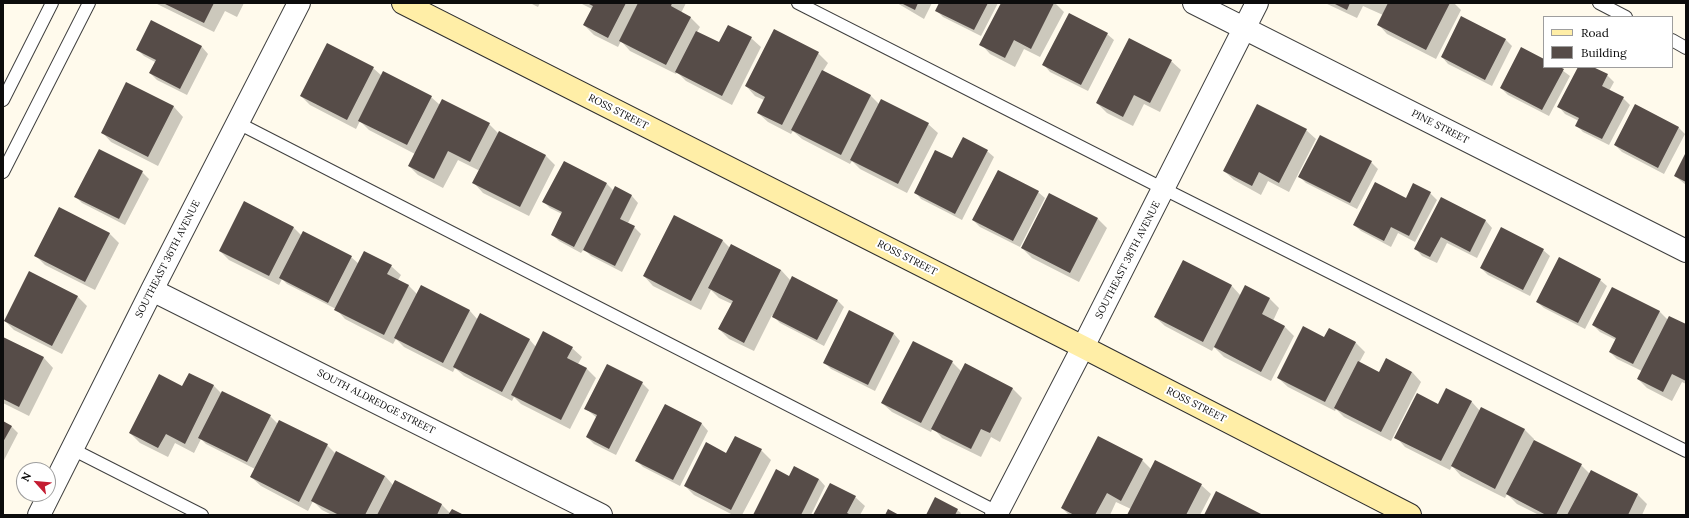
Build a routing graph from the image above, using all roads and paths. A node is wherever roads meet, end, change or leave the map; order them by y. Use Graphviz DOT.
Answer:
graph roads {
  1 [pos="52,3"];
  2 [pos="89,3"];
  3 [pos="299,3"];
  4 [pos="403,3"];
  5 [pos="798,3"];
  6 [pos="1194,3"];
  7 [pos="1257,3"];
  8 [pos="1599,3"];
  9 [pos="1624,16"];
  10 [pos="1244,29"];
  11 [pos="1673,41"];
  12 [pos="1686,48"];
  13 [pos="3,100"];
  14 [pos="238,123"];
  15 [pos="3,172"];
  16 [pos="1164,189"];
  17 [pos="1686,251"];
  18 [pos="152,290"];
  19 [pos="1083,347"];
  20 [pos="72,449"];
  21 [pos="1686,451"];
  22 [pos="999,514"];
  23 [pos="40,515"];
  24 [pos="202,515"];
  25 [pos="601,515"];
  26 [pos="1410,515"];
  1 -- 13 [label="lane"];
  2 -- 15 [label="lane"];
  3 -- 14 [label="street, SOUTHEAST 36TH AVENUE"];
  4 -- 19 [label="street, ROSS STREET"];
  5 -- 16 [label="lane"];
  6 -- 10 [label="street, PINE STREET"];
  7 -- 10 [label="street, SOUTHEAST 38TH AVENUE"];
  8 -- 9 [label="lane"];
  10 -- 16 [label="street, SOUTHEAST 38TH AVENUE"];
  10 -- 17 [label="street, PINE STREET"];
  11 -- 12 [label="lane"];
  14 -- 18 [label="street, SOUTHEAST 36TH AVENUE"];
  14 -- 22 [label="lane"];
  16 -- 19 [label="street, SOUTHEAST 38TH AVENUE"];
  16 -- 21 [label="lane"];
  18 -- 20 [label="street, SOUTHEAST 36TH AVENUE"];
  18 -- 25 [label="street, SOUTH ALDREDGE STREET"];
  19 -- 22 [label="street, SOUTHEAST 38TH AVENUE"];
  19 -- 26 [label="street, ROSS STREET"];
  20 -- 23 [label="street, SOUTHEAST 36TH AVENUE"];
  20 -- 24 [label="lane"];
}
